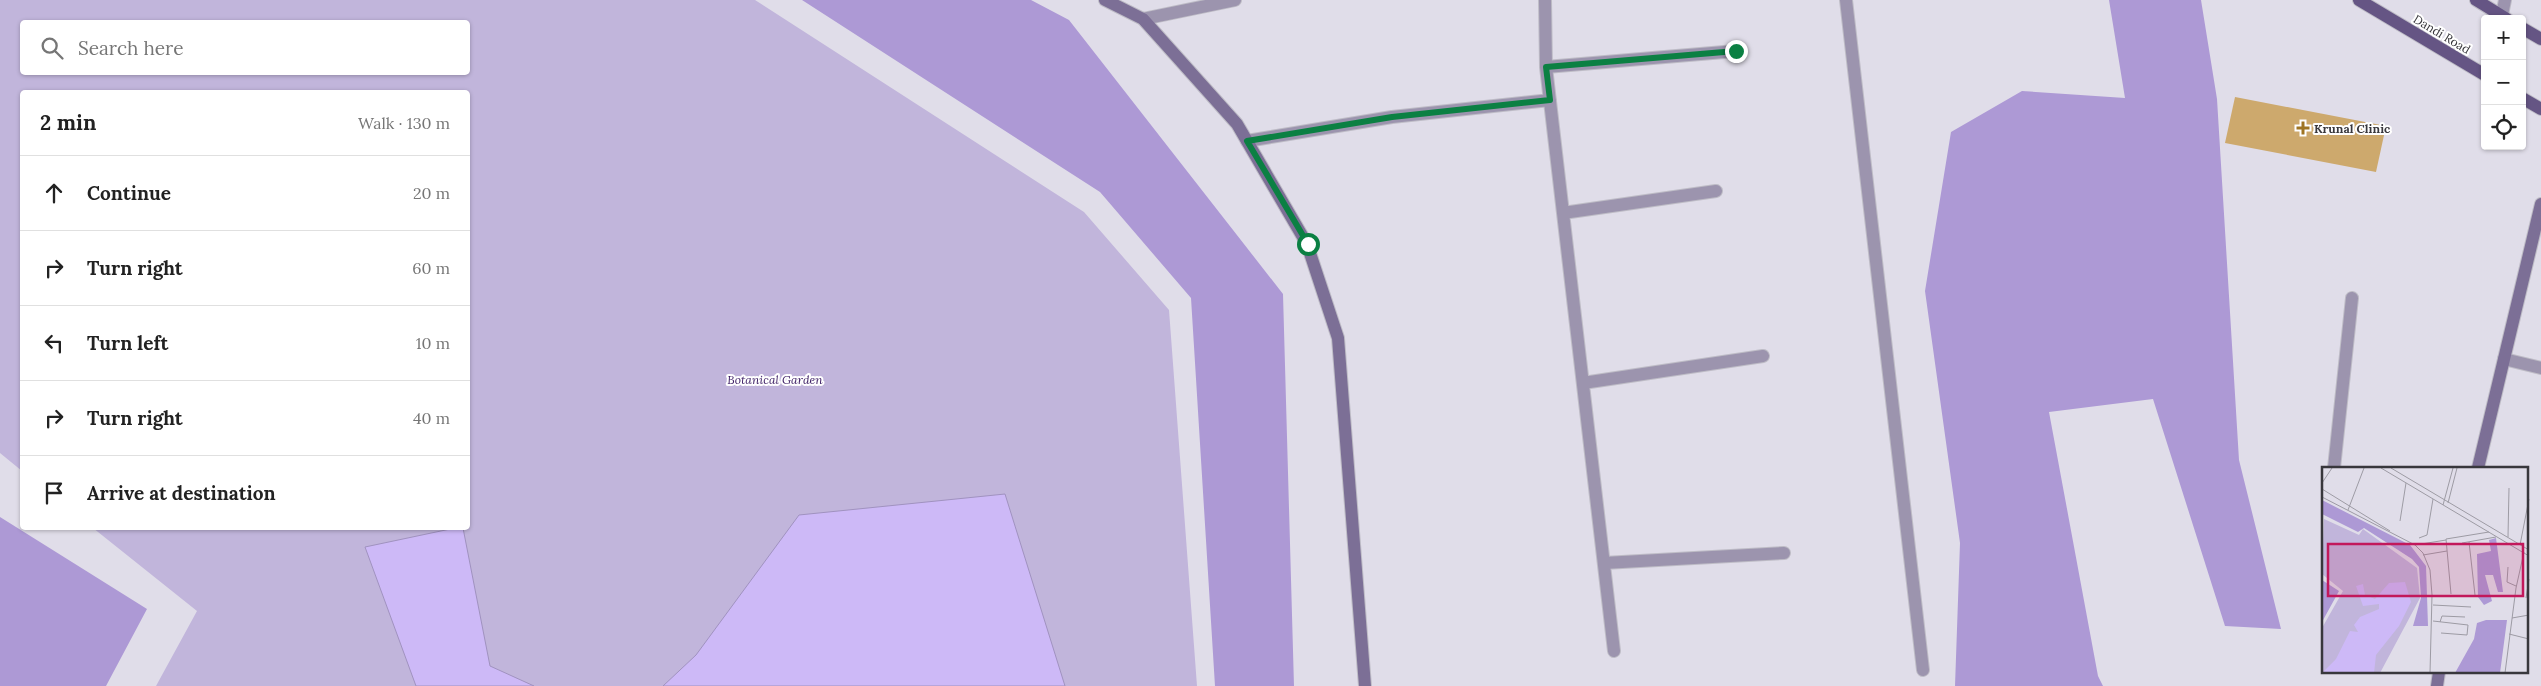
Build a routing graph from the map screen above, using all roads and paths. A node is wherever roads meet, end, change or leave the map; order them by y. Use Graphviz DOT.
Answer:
graph roads {
  1 [pos="1106,0"];
  2 [pos="1235,0"];
  3 [pos="1545,0"];
  4 [pos="1846,0"];
  5 [pos="2359,0"];
  6 [pos="2476,0"];
  7 [pos="2505,0"];
  8 [pos="2502,15"];
  9 [pos="2505,15"];
  10 [pos="1143,19"];
  11 [pos="2526,30"];
  12 [pos="2541,39"];
  13 [pos="1736,51"];
  14 [pos="1546,67"];
  15 [pos="2481,73"];
  16 [pos="1550,100"];
  17 [pos="2526,100"];
  18 [pos="2541,109"];
  19 [pos="1247,141"];
  20 [pos="1716,191"];
  21 [pos="2541,204"];
  22 [pos="1563,213"];
  23 [pos="2352,298"];
  24 [pos="1763,356"];
  25 [pos="2504,359"];
  26 [pos="2541,368"];
  27 [pos="1583,383"];
  28 [pos="2334,467"];
  29 [pos="2478,467"];
  30 [pos="1784,553"];
  31 [pos="1604,563"];
  32 [pos="1614,651"];
  33 [pos="1922,670"];
  34 [pos="1365,686"];
  1 -- 10 [label="street"];
  2 -- 10 [label="street"];
  3 -- 14 [label="street"];
  4 -- 33 [label="street"];
  5 -- 15 [label="main road, Dandi Road"];
  6 -- 8 [label="main road"];
  7 -- 9 [label="street"];
  10 -- 19 [label="street"];
  11 -- 12 [label="main road"];
  13 -- 14 [label="street"];
  14 -- 16 [label="street"];
  16 -- 19 [label="street"];
  16 -- 22 [label="street"];
  17 -- 18 [label="main road"];
  19 -- 34 [label="street"];
  20 -- 22 [label="street"];
  21 -- 25 [label="street"];
  22 -- 27 [label="street"];
  23 -- 28 [label="street"];
  24 -- 27 [label="street"];
  25 -- 26 [label="street"];
  25 -- 29 [label="street"];
  27 -- 31 [label="street"];
  30 -- 31 [label="street"];
  31 -- 32 [label="street"];
}
